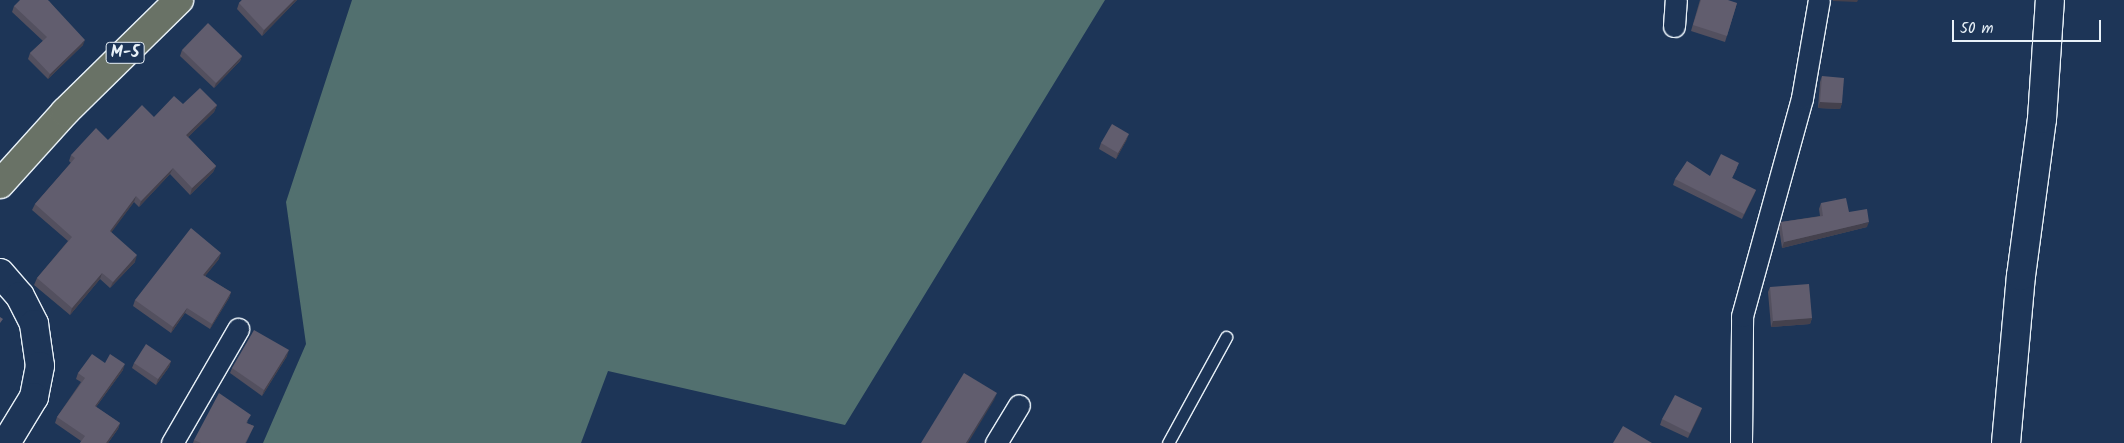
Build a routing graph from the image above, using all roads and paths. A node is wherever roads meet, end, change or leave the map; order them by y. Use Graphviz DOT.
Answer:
graph roads {
  1 [pos="179,0"];
  2 [pos="1676,0"];
  3 [pos="1819,0"];
  4 [pos="2050,0"];
  5 [pos="1674,26"];
  6 [pos="0,184"];
  7 [pos="0,273"];
  8 [pos="238,329"];
  9 [pos="1226,337"];
  10 [pos="1019,405"];
  11 [pos="6,443"];
  12 [pos="172,443"];
  13 [pos="996,443"];
  14 [pos="1168,443"];
  15 [pos="1741,443"];
  16 [pos="2006,443"];
  1 -- 6 [label="main road, M-5"];
  2 -- 5 [label="street"];
  3 -- 15 [label="street"];
  4 -- 16 [label="main road"];
  7 -- 11 [label="main road"];
  8 -- 12 [label="street"];
  9 -- 14 [label="lane"];
  10 -- 13 [label="street"];
}
